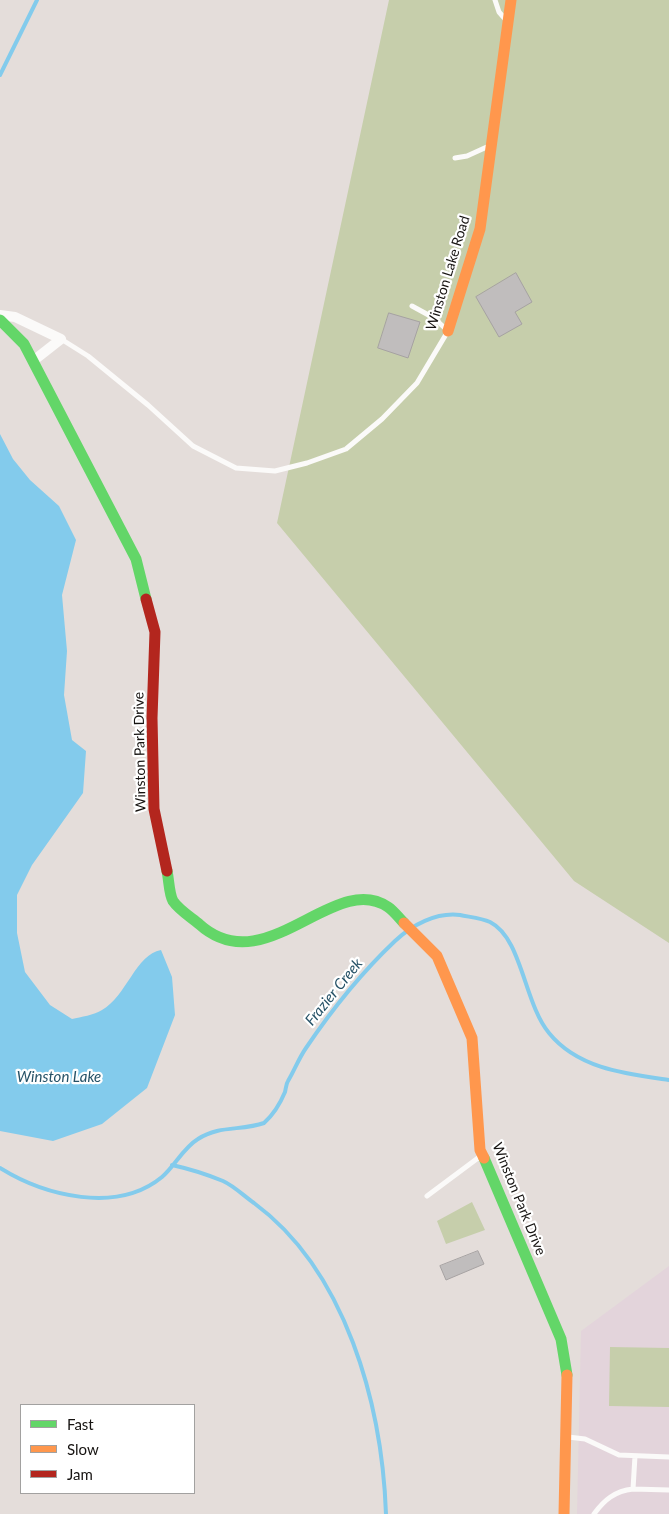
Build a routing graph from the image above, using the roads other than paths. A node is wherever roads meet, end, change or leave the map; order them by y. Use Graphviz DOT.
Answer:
graph roads {
  1 [pos="495,0"];
  2 [pos="511,0"];
  3 [pos="508,22"];
  4 [pos="491,144"];
  5 [pos="455,158"];
  6 [pos="412,306"];
  7 [pos="0,315"];
  8 [pos="0,320"];
  9 [pos="448,331"];
  10 [pos="61,339"];
  11 [pos="33,362"];
  12 [pos="482,1155"];
  13 [pos="428,1196"];
  14 [pos="568,1437"];
  15 [pos="635,1456"];
  16 [pos="669,1457"];
  17 [pos="633,1489"];
  18 [pos="669,1490"];
  19 [pos="564,1514"];
  20 [pos="594,1514"];
  1 -- 3 [label="lane"];
  2 -- 3 [label="street, Winston Lake Road"];
  3 -- 4 [label="street, Winston Lake Road"];
  4 -- 5 [label="lane"];
  4 -- 9 [label="street, Winston Lake Road"];
  6 -- 9 [label="lane"];
  7 -- 10 [label="street, Winston Lake Road"];
  8 -- 11 [label="street, Winston Park Drive"];
  9 -- 10 [label="lane, Winston Lake Road"];
  10 -- 11 [label="street"];
  11 -- 12 [label="street, Winston Park Drive"];
  12 -- 13 [label="lane"];
  12 -- 14 [label="street, Winston Park Drive"];
  14 -- 15 [label="lane"];
  14 -- 19 [label="street, Winston Park Drive"];
  15 -- 16 [label="lane"];
  15 -- 17 [label="lane"];
  17 -- 18 [label="lane"];
  17 -- 20 [label="lane"];
}
